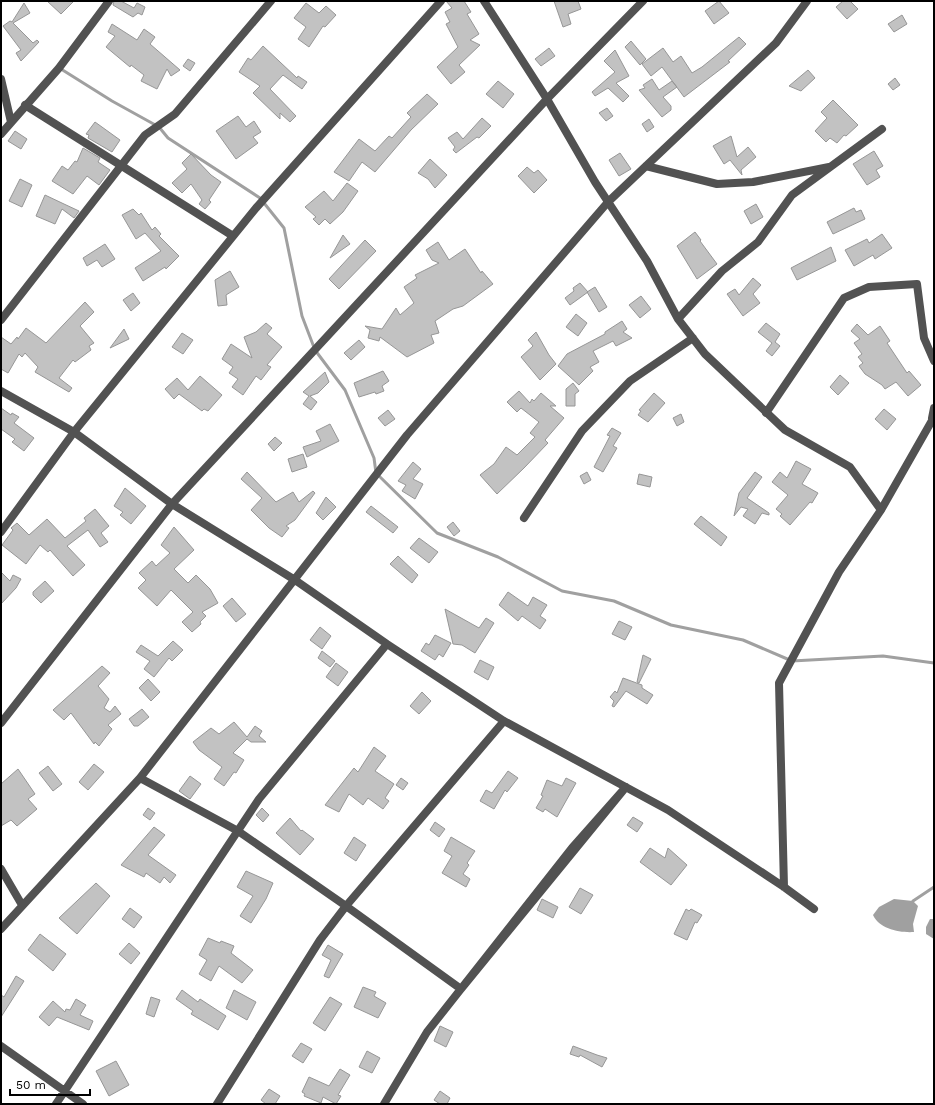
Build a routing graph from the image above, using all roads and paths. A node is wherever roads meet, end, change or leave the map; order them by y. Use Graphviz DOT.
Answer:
graph roads {
  1 [pos="109,1"];
  2 [pos="271,1"];
  3 [pos="441,1"];
  4 [pos="484,1"];
  5 [pos="643,1"];
  6 [pos="807,1"];
  7 [pos="1,79"];
  8 [pos="548,99"];
  9 [pos="25,105"];
  10 [pos="12,122"];
  11 [pos="882,129"];
  12 [pos="1,134"];
  13 [pos="122,165"];
  14 [pos="646,166"];
  15 [pos="832,166"];
  16 [pos="608,202"];
  17 [pos="233,236"];
  18 [pos="678,319"];
  19 [pos="1,320"];
  20 [pos="693,338"];
  21 [pos="934,361"];
  22 [pos="1,391"];
  23 [pos="934,408"];
  24 [pos="766,413"];
  25 [pos="933,418"];
  26 [pos="74,432"];
  27 [pos="172,504"];
  28 [pos="881,510"];
  29 [pos="524,518"];
  30 [pos="1,532"];
  31 [pos="295,580"];
  32 [pos="387,644"];
  33 [pos="504,721"];
  34 [pos="1,723"];
  35 [pos="140,778"];
  36 [pos="626,787"];
  37 [pos="238,831"];
  38 [pos="1,869"];
  39 [pos="784,887"];
  40 [pos="22,905"];
  41 [pos="346,906"];
  42 [pos="814,909"];
  43 [pos="1,929"];
  44 [pos="461,989"];
  45 [pos="1,1046"];
  46 [pos="64,1090"];
  47 [pos="56,1104"];
  48 [pos="83,1104"];
  49 [pos="217,1104"];
  50 [pos="384,1104"];
  1 -- 9 [label="street"];
  2 -- 13 [label="street"];
  3 -- 17 [label="street"];
  4 -- 8 [label="street"];
  5 -- 8 [label="street"];
  6 -- 14 [label="street"];
  7 -- 10 [label="street"];
  8 -- 16 [label="street"];
  8 -- 27 [label="street"];
  9 -- 10 [label="street"];
  9 -- 13 [label="street"];
  10 -- 12 [label="street"];
  11 -- 15 [label="street"];
  13 -- 17 [label="street"];
  13 -- 19 [label="street"];
  14 -- 15 [label="street"];
  14 -- 16 [label="street"];
  15 -- 18 [label="street"];
  16 -- 18 [label="street"];
  16 -- 31 [label="street"];
  17 -- 26 [label="street"];
  18 -- 20 [label="street"];
  20 -- 24 [label="street"];
  20 -- 29 [label="street"];
  21 -- 24 [label="street"];
  22 -- 26 [label="street"];
  23 -- 25 [label="street"];
  24 -- 28 [label="street"];
  25 -- 28 [label="street"];
  26 -- 27 [label="street"];
  26 -- 30 [label="street"];
  27 -- 31 [label="street"];
  27 -- 34 [label="street"];
  28 -- 39 [label="street"];
  31 -- 32 [label="street"];
  31 -- 35 [label="street"];
  32 -- 33 [label="street"];
  32 -- 37 [label="street"];
  33 -- 36 [label="street"];
  33 -- 41 [label="street"];
  35 -- 37 [label="street"];
  35 -- 40 [label="street"];
  36 -- 39 [label="street"];
  36 -- 44 [label="street"];
  37 -- 41 [label="street"];
  37 -- 46 [label="street"];
  38 -- 40 [label="street"];
  39 -- 42 [label="street"];
  40 -- 43 [label="street"];
  41 -- 44 [label="street"];
  41 -- 49 [label="street"];
  44 -- 50 [label="street"];
  45 -- 46 [label="street"];
  46 -- 47 [label="street"];
  46 -- 48 [label="street"];
}
